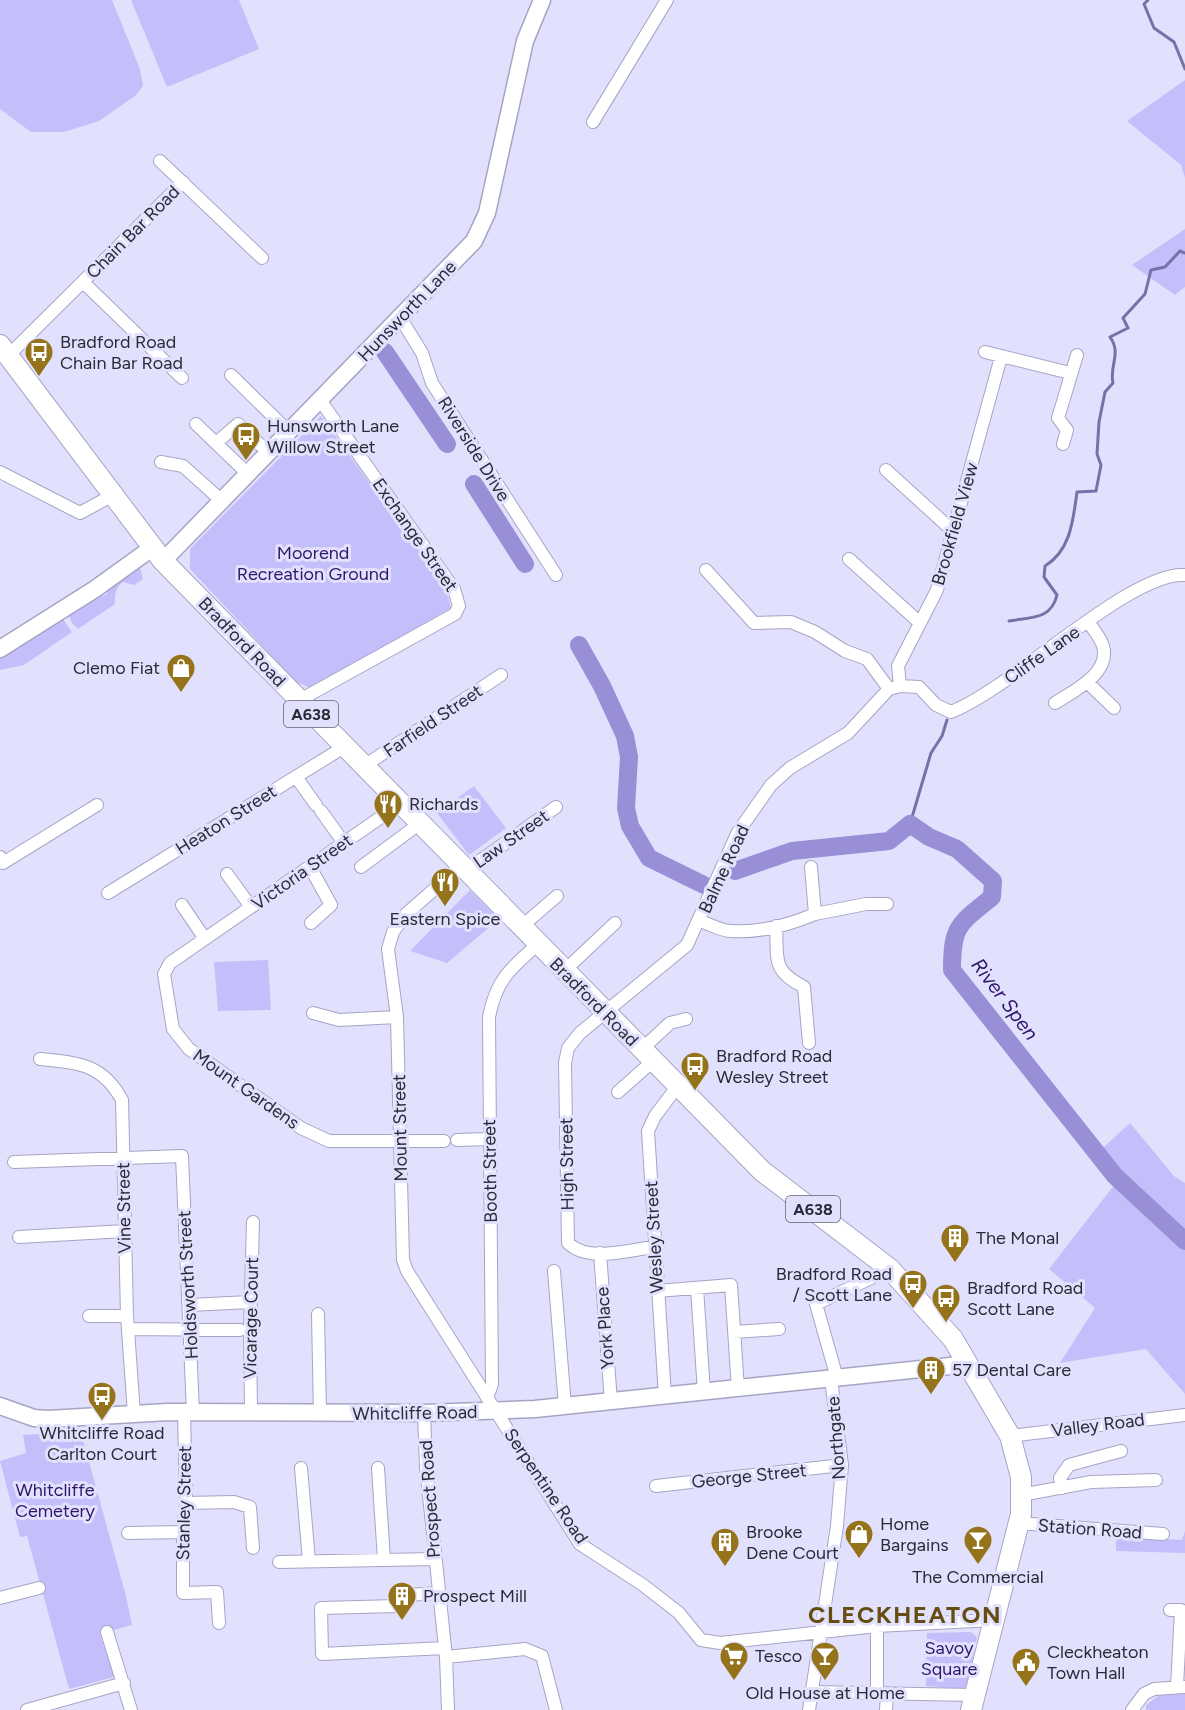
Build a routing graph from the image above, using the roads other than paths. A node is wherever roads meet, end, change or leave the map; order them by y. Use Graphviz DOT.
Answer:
graph roads {
  1 [pos="542,0"];
  2 [pos="667,0"];
  3 [pos="593,122"];
  4 [pos="160,161"];
  5 [pos="183,182"];
  6 [pos="262,258"];
  7 [pos="83,282"];
  8 [pos="401,319"];
  9 [pos="4,351"];
  10 [pos="985,352"];
  11 [pos="1077,355"];
  12 [pos="1001,357"];
  13 [pos="1071,373"];
  14 [pos="231,375"];
  15 [pos="182,378"];
  16 [pos="320,400"];
  17 [pos="196,424"];
  18 [pos="288,430"];
  19 [pos="216,443"];
  20 [pos="1063,444"];
  21 [pos="268,452"];
  22 [pos="161,462"];
  23 [pos="886,470"];
  24 [pos="0,472"];
  25 [pos="248,474"];
  26 [pos="113,495"];
  27 [pos="222,501"];
  28 [pos="953,531"];
  29 [pos="158,554"];
  30 [pos="849,559"];
  31 [pos="706,570"];
  32 [pos="556,575"];
  33 [pos="1185,575"];
  34 [pos="1089,622"];
  35 [pos="920,623"];
  36 [pos="0,649"];
  37 [pos="501,675"];
  38 [pos="1087,682"];
  39 [pos="895,688"];
  40 [pos="298,701"];
  41 [pos="1055,703"];
  42 [pos="1114,708"];
  43 [pos="344,747"];
  44 [pos="364,766"];
  45 [pos="296,777"];
  46 [pos="400,804"];
  47 [pos="97,805"];
  48 [pos="556,807"];
  49 [pos="419,824"];
  50 [pos="344,843"];
  51 [pos="1,862"];
  52 [pos="310,867"];
  53 [pos="361,867"];
  54 [pos="464,867"];
  55 [pos="811,867"];
  56 [pos="227,874"];
  57 [pos="108,893"];
  58 [pos="557,896"];
  59 [pos="886,903"];
  60 [pos="182,905"];
  61 [pos="251,907"];
  62 [pos="815,914"];
  63 [pos="700,921"];
  64 [pos="311,923"];
  65 [pos="615,923"];
  66 [pos="777,926"];
  67 [pos="521,927"];
  68 [pos="205,939"];
  69 [pos="537,945"];
  70 [pos="563,972"];
  71 [pos="605,1011"];
  72 [pos="314,1012"];
  73 [pos="397,1017"];
  74 [pos="686,1018"];
  75 [pos="809,1043"];
  76 [pos="647,1055"];
  77 [pos="40,1059"];
  78 [pos="677,1086"];
  79 [pos="618,1092"];
  80 [pos="489,1139"];
  81 [pos="400,1141"];
  82 [pos="123,1158"];
  83 [pos="14,1162"];
  84 [pos="253,1222"];
  85 [pos="125,1231"];
  86 [pos="19,1237"];
  87 [pos="654,1246"];
  88 [pos="600,1253"];
  89 [pos="890,1269"];
  90 [pos="554,1271"];
  91 [pos="697,1288"];
  92 [pos="657,1291"];
  93 [pos="250,1302"];
  94 [pos="189,1305"];
  95 [pos="318,1314"];
  96 [pos="89,1316"];
  97 [pos="128,1323"];
  98 [pos="779,1329"];
  99 [pos="190,1330"];
  100 [pos="240,1330"];
  101 [pos="734,1332"];
  102 [pos="969,1364"];
  103 [pos="834,1378"];
  104 [pos="738,1389"];
  105 [pos="704,1392"];
  106 [pos="664,1396"];
  107 [pos="611,1402"];
  108 [pos="492,1405"];
  109 [pos="0,1406"];
  110 [pos="565,1406"];
  111 [pos="189,1412"];
  112 [pos="251,1413"];
  113 [pos="424,1413"];
  114 [pos="134,1414"];
  115 [pos="320,1414"];
  116 [pos="1185,1415"];
  117 [pos="1010,1436"];
  118 [pos="1121,1451"];
  119 [pos="842,1465"];
  120 [pos="301,1468"];
  121 [pos="378,1468"];
  122 [pos="1156,1480"];
  123 [pos="656,1486"];
  124 [pos="1062,1488"];
  125 [pos="1021,1495"];
  126 [pos="186,1503"];
  127 [pos="1018,1523"];
  128 [pos="183,1532"];
  129 [pos="129,1533"];
  130 [pos="1163,1534"];
  131 [pos="253,1548"];
  132 [pos="434,1559"];
  133 [pos="384,1560"];
  134 [pos="309,1561"];
  135 [pos="279,1562"];
  136 [pos="39,1588"];
  137 [pos="438,1593"];
  138 [pos="0,1598"];
  139 [pos="1170,1610"];
  140 [pos="994,1620"];
  141 [pos="219,1623"];
  142 [pos="877,1626"];
  143 [pos="820,1631"];
  144 [pos="108,1632"];
  145 [pos="445,1652"];
  146 [pos="124,1683"];
  147 [pos="1181,1687"];
  148 [pos="813,1692"];
  149 [pos="882,1694"];
  150 [pos="972,1703"];
  151 [pos="27,1710"];
  152 [pos="131,1710"];
  153 [pos="448,1710"];
  154 [pos="556,1710"];
  155 [pos="809,1710"];
  156 [pos="886,1710"];
  157 [pos="1132,1710"];
  1 -- 8 [label="main road, Hunsworth Lane"];
  2 -- 3 [label="street"];
  4 -- 5 [label="street, Chain Bar Road"];
  5 -- 6 [label="street, Chain Bar Road"];
  5 -- 7 [label="street, Chain Bar Road"];
  7 -- 9 [label="street, Chain Bar Road"];
  7 -- 15 [label="street, Chain Bar Road"];
  8 -- 16 [label="main road, Hunsworth Lane"];
  8 -- 32 [label="street, Riverside Drive"];
  9 -- 26 [label="main road, Bradford Road / A638"];
  10 -- 12 [label="street"];
  11 -- 13 [label="street"];
  12 -- 13 [label="street"];
  12 -- 28 [label="street, Brookfield View"];
  13 -- 20 [label="street"];
  14 -- 18 [label="street"];
  16 -- 18 [label="main road, Hunsworth Lane"];
  16 -- 40 [label="street, Exchange Street"];
  17 -- 19 [label="street"];
  18 -- 21 [label="main road, Hunsworth Lane"];
  19 -- 21 [label="street"];
  19 -- 25 [label="street"];
  21 -- 25 [label="main road, Hunsworth Lane"];
  22 -- 27 [label="street"];
  23 -- 28 [label="street"];
  24 -- 26 [label="street"];
  25 -- 27 [label="main road, Hunsworth Lane"];
  26 -- 29 [label="main road, Bradford Road / A638"];
  27 -- 29 [label="main road, Hunsworth Lane"];
  28 -- 35 [label="street, Brookfield View"];
  29 -- 36 [label="main road, Hunsworth Lane"];
  29 -- 40 [label="main road, Bradford Road / A638"];
  30 -- 35 [label="street"];
  31 -- 39 [label="street"];
  33 -- 34 [label="street, Cliffe Lane"];
  34 -- 38 [label="street"];
  34 -- 39 [label="street, Cliffe Lane"];
  35 -- 39 [label="street, Brookfield View"];
  37 -- 44 [label="street, Farfield Street"];
  38 -- 41 [label="street"];
  38 -- 42 [label="street"];
  39 -- 63 [label="street, Balme Road"];
  40 -- 43 [label="main road, Bradford Road / A638"];
  43 -- 44 [label="main road, Bradford Road / A638"];
  43 -- 45 [label="street, Heaton Street"];
  44 -- 46 [label="main road, Bradford Road / A638"];
  45 -- 50 [label="street"];
  45 -- 57 [label="street, Heaton Street"];
  46 -- 49 [label="main road, Bradford Road / A638"];
  46 -- 50 [label="street, Victoria Street"];
  47 -- 51 [label="street"];
  48 -- 54 [label="street, Law Street"];
  49 -- 53 [label="street"];
  49 -- 54 [label="main road, Bradford Road / A638"];
  50 -- 52 [label="street, Victoria Street"];
  52 -- 61 [label="street, Victoria Street"];
  52 -- 64 [label="street"];
  54 -- 67 [label="main road, Bradford Road / A638"];
  54 -- 73 [label="street, Mount Street"];
  55 -- 62 [label="street"];
  56 -- 61 [label="street"];
  58 -- 67 [label="street"];
  59 -- 62 [label="street"];
  60 -- 68 [label="street"];
  61 -- 68 [label="street, Victoria Street"];
  62 -- 66 [label="street"];
  63 -- 66 [label="street"];
  63 -- 71 [label="street, Balme Road"];
  65 -- 70 [label="street"];
  66 -- 75 [label="street"];
  67 -- 69 [label="main road, Bradford Road / A638"];
  68 -- 81 [label="street, Mount Gardens"];
  69 -- 70 [label="main road, Bradford Road / A638"];
  69 -- 80 [label="street, Booth Street"];
  70 -- 71 [label="main road, Bradford Road / A638"];
  71 -- 76 [label="main road, Bradford Road / A638"];
  71 -- 88 [label="street, High Street"];
  72 -- 73 [label="street"];
  73 -- 81 [label="street, Mount Street"];
  74 -- 76 [label="street"];
  76 -- 78 [label="main road, Bradford Road / A638"];
  76 -- 79 [label="street"];
  77 -- 82 [label="street, Vine Street"];
  78 -- 87 [label="street, Wesley Street"];
  78 -- 89 [label="main road, Bradford Road / A638"];
  80 -- 81 [label="street, Mount Gardens"];
  80 -- 108 [label="street, Booth Street"];
  81 -- 108 [label="street, Mount Street"];
  82 -- 83 [label="street"];
  82 -- 85 [label="street, Vine Street"];
  82 -- 94 [label="street, Holdsworth Street"];
  84 -- 93 [label="street, Vicarage Court"];
  85 -- 86 [label="street"];
  85 -- 97 [label="street, Vine Street"];
  87 -- 88 [label="street, High Street"];
  87 -- 92 [label="street, Wesley Street"];
  88 -- 107 [label="street, York Place"];
  89 -- 102 [label="main road, Bradford Road / A638"];
  89 -- 103 [label="street, Northgate"];
  90 -- 110 [label="street"];
  91 -- 92 [label="street"];
  91 -- 101 [label="street"];
  91 -- 105 [label="street"];
  92 -- 106 [label="street, Wesley Street"];
  93 -- 94 [label="street"];
  93 -- 112 [label="street, Vicarage Court"];
  94 -- 99 [label="street, Holdsworth Street"];
  95 -- 115 [label="street"];
  96 -- 97 [label="street"];
  97 -- 99 [label="street"];
  97 -- 114 [label="street, Vine Street"];
  98 -- 101 [label="street"];
  99 -- 100 [label="street"];
  99 -- 111 [label="street, Holdsworth Street"];
  101 -- 104 [label="street"];
  102 -- 103 [label="main road, Whitcliffe Road"];
  102 -- 117 [label="main road, Bradford Road / A638"];
  103 -- 104 [label="main road, Whitcliffe Road"];
  103 -- 119 [label="street, Northgate"];
  104 -- 105 [label="main road, Whitcliffe Road"];
  105 -- 106 [label="main road, Whitcliffe Road"];
  106 -- 107 [label="main road, Whitcliffe Road"];
  107 -- 110 [label="main road, Whitcliffe Road"];
  108 -- 110 [label="main road, Whitcliffe Road"];
  108 -- 113 [label="main road, Whitcliffe Road"];
  108 -- 143 [label="street, Serpentine Road"];
  109 -- 114 [label="main road, Whitcliffe Road"];
  111 -- 112 [label="main road, Whitcliffe Road"];
  111 -- 114 [label="main road, Whitcliffe Road"];
  111 -- 126 [label="street, Stanley Street"];
  112 -- 115 [label="main road, Whitcliffe Road"];
  113 -- 115 [label="main road, Whitcliffe Road"];
  113 -- 132 [label="street, Prospect Road"];
  116 -- 117 [label="street, Valley Road"];
  117 -- 125 [label="main road, Bradford Road / A638"];
  118 -- 124 [label="street"];
  119 -- 123 [label="street, George Street"];
  119 -- 143 [label="street, Northgate"];
  120 -- 134 [label="street"];
  121 -- 133 [label="street"];
  122 -- 124 [label="street"];
  124 -- 125 [label="street"];
  125 -- 127 [label="main road, Bradford Road / A638"];
  126 -- 128 [label="street, Stanley Street"];
  126 -- 131 [label="street"];
  127 -- 130 [label="street, Station Road"];
  127 -- 140 [label="main road, Bradford Road / A638"];
  128 -- 129 [label="street"];
  128 -- 141 [label="street, Stanley Street"];
  132 -- 133 [label="street"];
  132 -- 137 [label="street, Prospect Road"];
  133 -- 134 [label="street"];
  134 -- 135 [label="street"];
  136 -- 138 [label="street"];
  137 -- 145 [label="street, Prospect Road"];
  137 -- 145 [label="street"];
  139 -- 147 [label="street"];
  140 -- 142 [label="street"];
  140 -- 150 [label="main road, Bradford Road / A638"];
  142 -- 143 [label="street"];
  142 -- 149 [label="street"];
  143 -- 148 [label="street, Northgate"];
  144 -- 146 [label="street"];
  145 -- 153 [label="street, Prospect Road"];
  145 -- 154 [label="street"];
  146 -- 151 [label="street"];
  146 -- 152 [label="street"];
  147 -- 157 [label="street"];
  148 -- 149 [label="street"];
  148 -- 155 [label="street, Northgate"];
  149 -- 150 [label="street"];
  149 -- 156 [label="street"];
}
